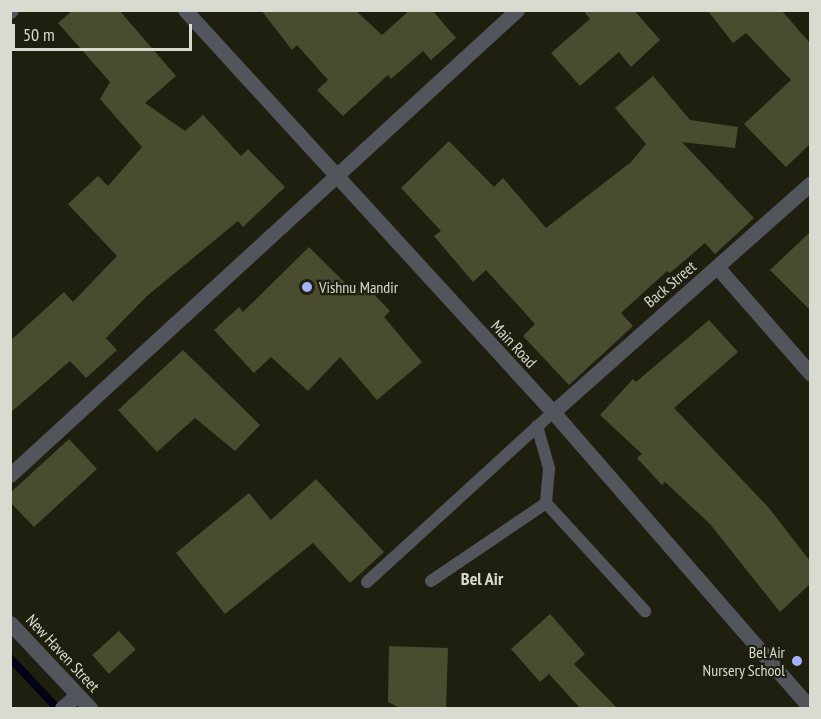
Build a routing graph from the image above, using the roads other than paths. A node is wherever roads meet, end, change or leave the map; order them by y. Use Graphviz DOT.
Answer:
graph roads {
  1 [pos="185,10"];
  2 [pos="517,10"];
  3 [pos="336,178"];
  4 [pos="810,184"];
  5 [pos="718,267"];
  6 [pos="810,373"];
  7 [pos="553,412"];
  8 [pos="537,426"];
  9 [pos="10,475"];
  10 [pos="546,503"];
  11 [pos="431,581"];
  12 [pos="367,582"];
  13 [pos="645,611"];
  14 [pos="10,623"];
  15 [pos="77,695"];
  16 [pos="62,708"];
  17 [pos="90,708"];
  18 [pos="810,708"];
  1 -- 3 [label="street, Main Road"];
  2 -- 3 [label="street"];
  3 -- 7 [label="street, Main Road"];
  3 -- 9 [label="street"];
  4 -- 5 [label="street, Back Street"];
  5 -- 6 [label="street"];
  5 -- 7 [label="street, Back Street"];
  7 -- 8 [label="lane"];
  7 -- 18 [label="street, Main Road"];
  8 -- 10 [label="lane"];
  8 -- 12 [label="lane"];
  10 -- 11 [label="lane"];
  10 -- 13 [label="lane"];
  14 -- 15 [label="street, New Haven Street"];
  15 -- 16 [label="street"];
  15 -- 17 [label="street, New Haven Street"];
}
